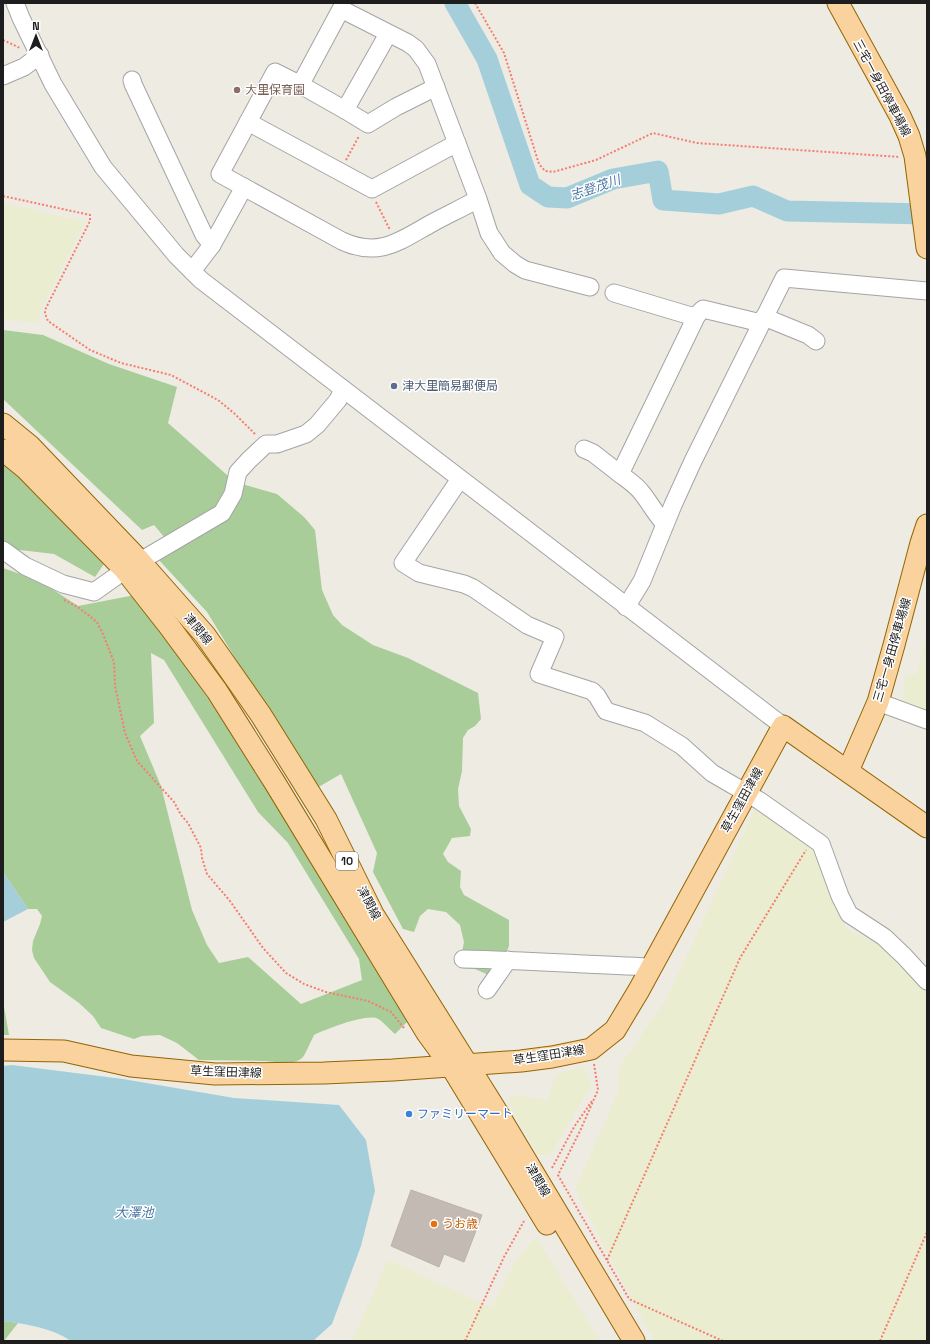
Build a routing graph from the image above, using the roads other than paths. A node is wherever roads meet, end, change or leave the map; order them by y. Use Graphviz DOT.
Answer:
graph roads {
  1 [pos="15,3"];
  2 [pos="838,3"];
  3 [pos="388,34"];
  4 [pos="40,55"];
  5 [pos="3,76"];
  6 [pos="132,80"];
  7 [pos="299,84"];
  8 [pos="436,87"];
  9 [pos="345,110"];
  10 [pos="248,122"];
  11 [pos="457,143"];
  12 [pos="244,187"];
  13 [pos="478,199"];
  14 [pos="926,238"];
  15 [pos="212,245"];
  16 [pos="192,271"];
  17 [pos="590,287"];
  18 [pos="927,291"];
  19 [pos="614,293"];
  20 [pos="697,315"];
  21 [pos="763,320"];
  22 [pos="816,341"];
  23 [pos="343,389"];
  24 [pos="3,424"];
  25 [pos="3,450"];
  26 [pos="584,450"];
  27 [pos="620,474"];
  28 [pos="460,479"];
  29 [pos="664,524"];
  30 [pos="925,538"];
  31 [pos="3,550"];
  32 [pos="133,566"];
  33 [pos="626,607"];
  34 [pos="878,702"];
  35 [pos="927,720"];
  36 [pos="783,726"];
  37 [pos="848,771"];
  38 [pos="746,792"];
  39 [pos="927,827"];
  40 [pos="463,959"];
  41 [pos="508,960"];
  42 [pos="650,967"];
  43 [pos="927,981"];
  44 [pos="487,990"];
  45 [pos="3,1050"];
  46 [pos="459,1066"];
  47 [pos="618,1341"];
  48 [pos="634,1341"];
  1 -- 4 [label="street"];
  2 -- 14 [label="main road, 三宅一身田停車場線"];
  3 -- 7 [label="street"];
  3 -- 8 [label="street"];
  3 -- 9 [label="street"];
  4 -- 5 [label="street"];
  4 -- 16 [label="street"];
  6 -- 15 [label="street"];
  7 -- 9 [label="street"];
  7 -- 10 [label="street"];
  8 -- 9 [label="street"];
  8 -- 11 [label="street"];
  10 -- 11 [label="street"];
  10 -- 12 [label="street"];
  11 -- 13 [label="street"];
  12 -- 13 [label="street"];
  12 -- 15 [label="street"];
  13 -- 17 [label="street"];
  15 -- 16 [label="street"];
  16 -- 23 [label="street"];
  18 -- 21 [label="street"];
  19 -- 20 [label="street"];
  20 -- 21 [label="street"];
  20 -- 27 [label="street"];
  21 -- 22 [label="street"];
  21 -- 29 [label="street"];
  23 -- 28 [label="street"];
  23 -- 32 [label="street"];
  24 -- 32 [label="main road, 津関線 / 10"];
  25 -- 32 [label="main road, 津関線 / 10"];
  26 -- 27 [label="street"];
  27 -- 29 [label="street"];
  28 -- 33 [label="street"];
  28 -- 38 [label="street"];
  29 -- 33 [label="street"];
  30 -- 34 [label="main road, 三宅一身田停車場線"];
  31 -- 32 [label="street"];
  32 -- 46 [label="main road, 津関線 / 10"];
  33 -- 36 [label="street"];
  34 -- 35 [label="street"];
  34 -- 37 [label="main road, 三宅一身田停車場線"];
  36 -- 37 [label="main road"];
  36 -- 38 [label="main road, 草生窪田津線"];
  37 -- 39 [label="main road"];
  38 -- 42 [label="main road, 草生窪田津線"];
  38 -- 43 [label="street"];
  40 -- 41 [label="street"];
  41 -- 42 [label="street"];
  41 -- 44 [label="street"];
  42 -- 46 [label="main road, 草生窪田津線"];
  45 -- 46 [label="main road, 草生窪田津線"];
  46 -- 47 [label="main road, 津関線 / 10"];
  46 -- 48 [label="main road, 津関線 / 10"];
}
